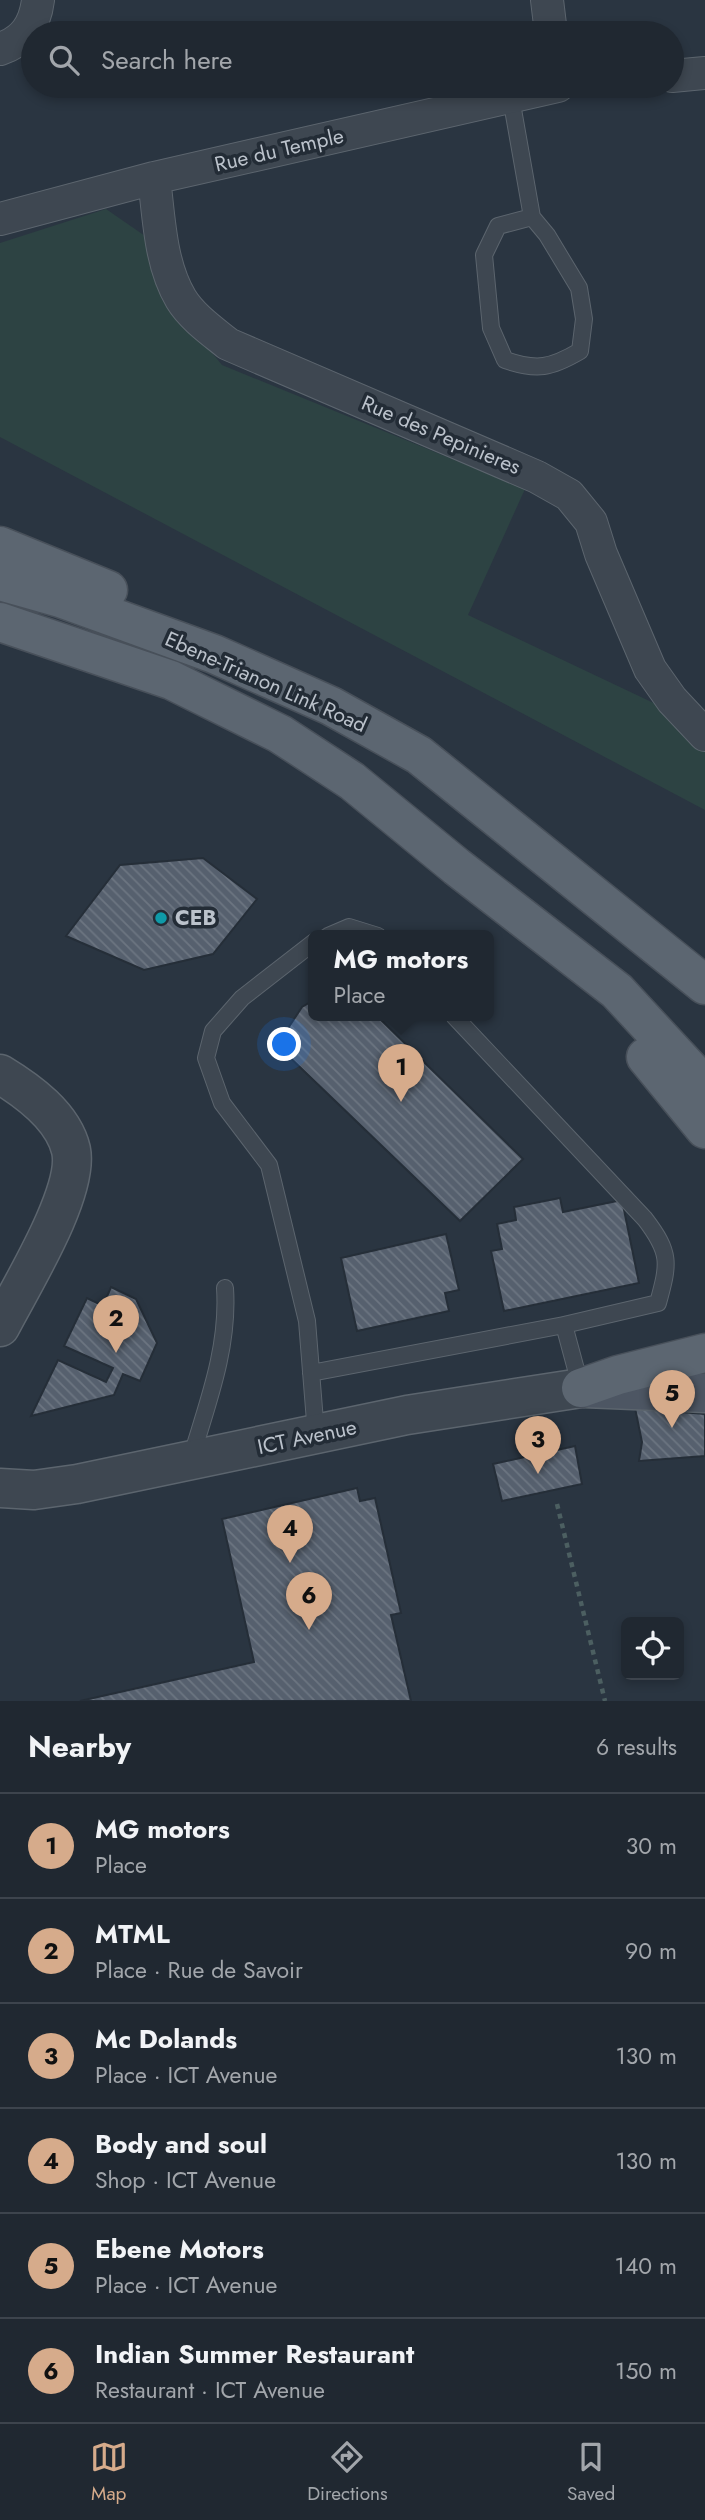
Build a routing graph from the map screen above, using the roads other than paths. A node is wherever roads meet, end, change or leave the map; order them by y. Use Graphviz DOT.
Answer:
graph roads {
  1 [pos="38,0"];
  2 [pos="547,0"];
  3 [pos="32,21"];
  4 [pos="550,21"];
  5 [pos="21,39"];
  6 [pos="0,49"];
  7 [pos="705,73"];
  8 [pos="684,75"];
  9 [pos="511,98"];
  10 [pos="154,178"];
  11 [pos="532,217"];
  12 [pos="0,219"];
  13 [pos="0,546"];
  14 [pos="0,581"];
  15 [pos="0,624"];
  16 [pos="214,654"];
  17 [pos="705,735"];
  18 [pos="457,867"];
  19 [pos="342,930"];
  20 [pos="359,930"];
  21 [pos="308,946"];
  22 [pos="705,985"];
  23 [pos="459,1021"];
  24 [pos="639,1048"];
  25 [pos="0,1074"];
  26 [pos="705,1086"];
  27 [pos="705,1129"];
  28 [pos="705,1156"];
  29 [pos="225,1288"];
  30 [pos="564,1325"];
  31 [pos="0,1327"];
  32 [pos="705,1353"];
  33 [pos="311,1373"];
  34 [pos="580,1388"];
  35 [pos="705,1393"];
  36 [pos="316,1436"];
  37 [pos="191,1460"];
  38 [pos="11,1494"];
  1 -- 3 [label="street"];
  2 -- 4 [label="street"];
  5 -- 6 [label="street"];
  7 -- 8 [label="street"];
  9 -- 10 [label="street, Rue du Temple"];
  9 -- 11 [label="lane"];
  10 -- 12 [label="street, Rue du Temple"];
  10 -- 17 [label="street, Rue des Pepinieres"];
  11 -- 11 [label="lane"];
  13 -- 16 [label="main road"];
  14 -- 16 [label="main road, Ebene-Trianon Link Road"];
  15 -- 18 [label="main road, Ebene-Trianon Link Road"];
  16 -- 22 [label="main road, Ebene-Trianon Link Road"];
  18 -- 24 [label="main road"];
  18 -- 26 [label="main road"];
  19 -- 20 [label="lane"];
  21 -- 33 [label="lane"];
  23 -- 30 [label="lane"];
  24 -- 27 [label="main road"];
  24 -- 28 [label="main road"];
  25 -- 31 [label="street"];
  29 -- 37 [label="lane"];
  30 -- 33 [label="lane"];
  30 -- 34 [label="lane"];
  32 -- 34 [label="main road"];
  33 -- 36 [label="lane"];
  34 -- 35 [label="main road"];
  34 -- 36 [label="street, ICT Avenue"];
  36 -- 37 [label="street, ICT Avenue"];
  37 -- 38 [label="street, ICT Avenue"];
}
